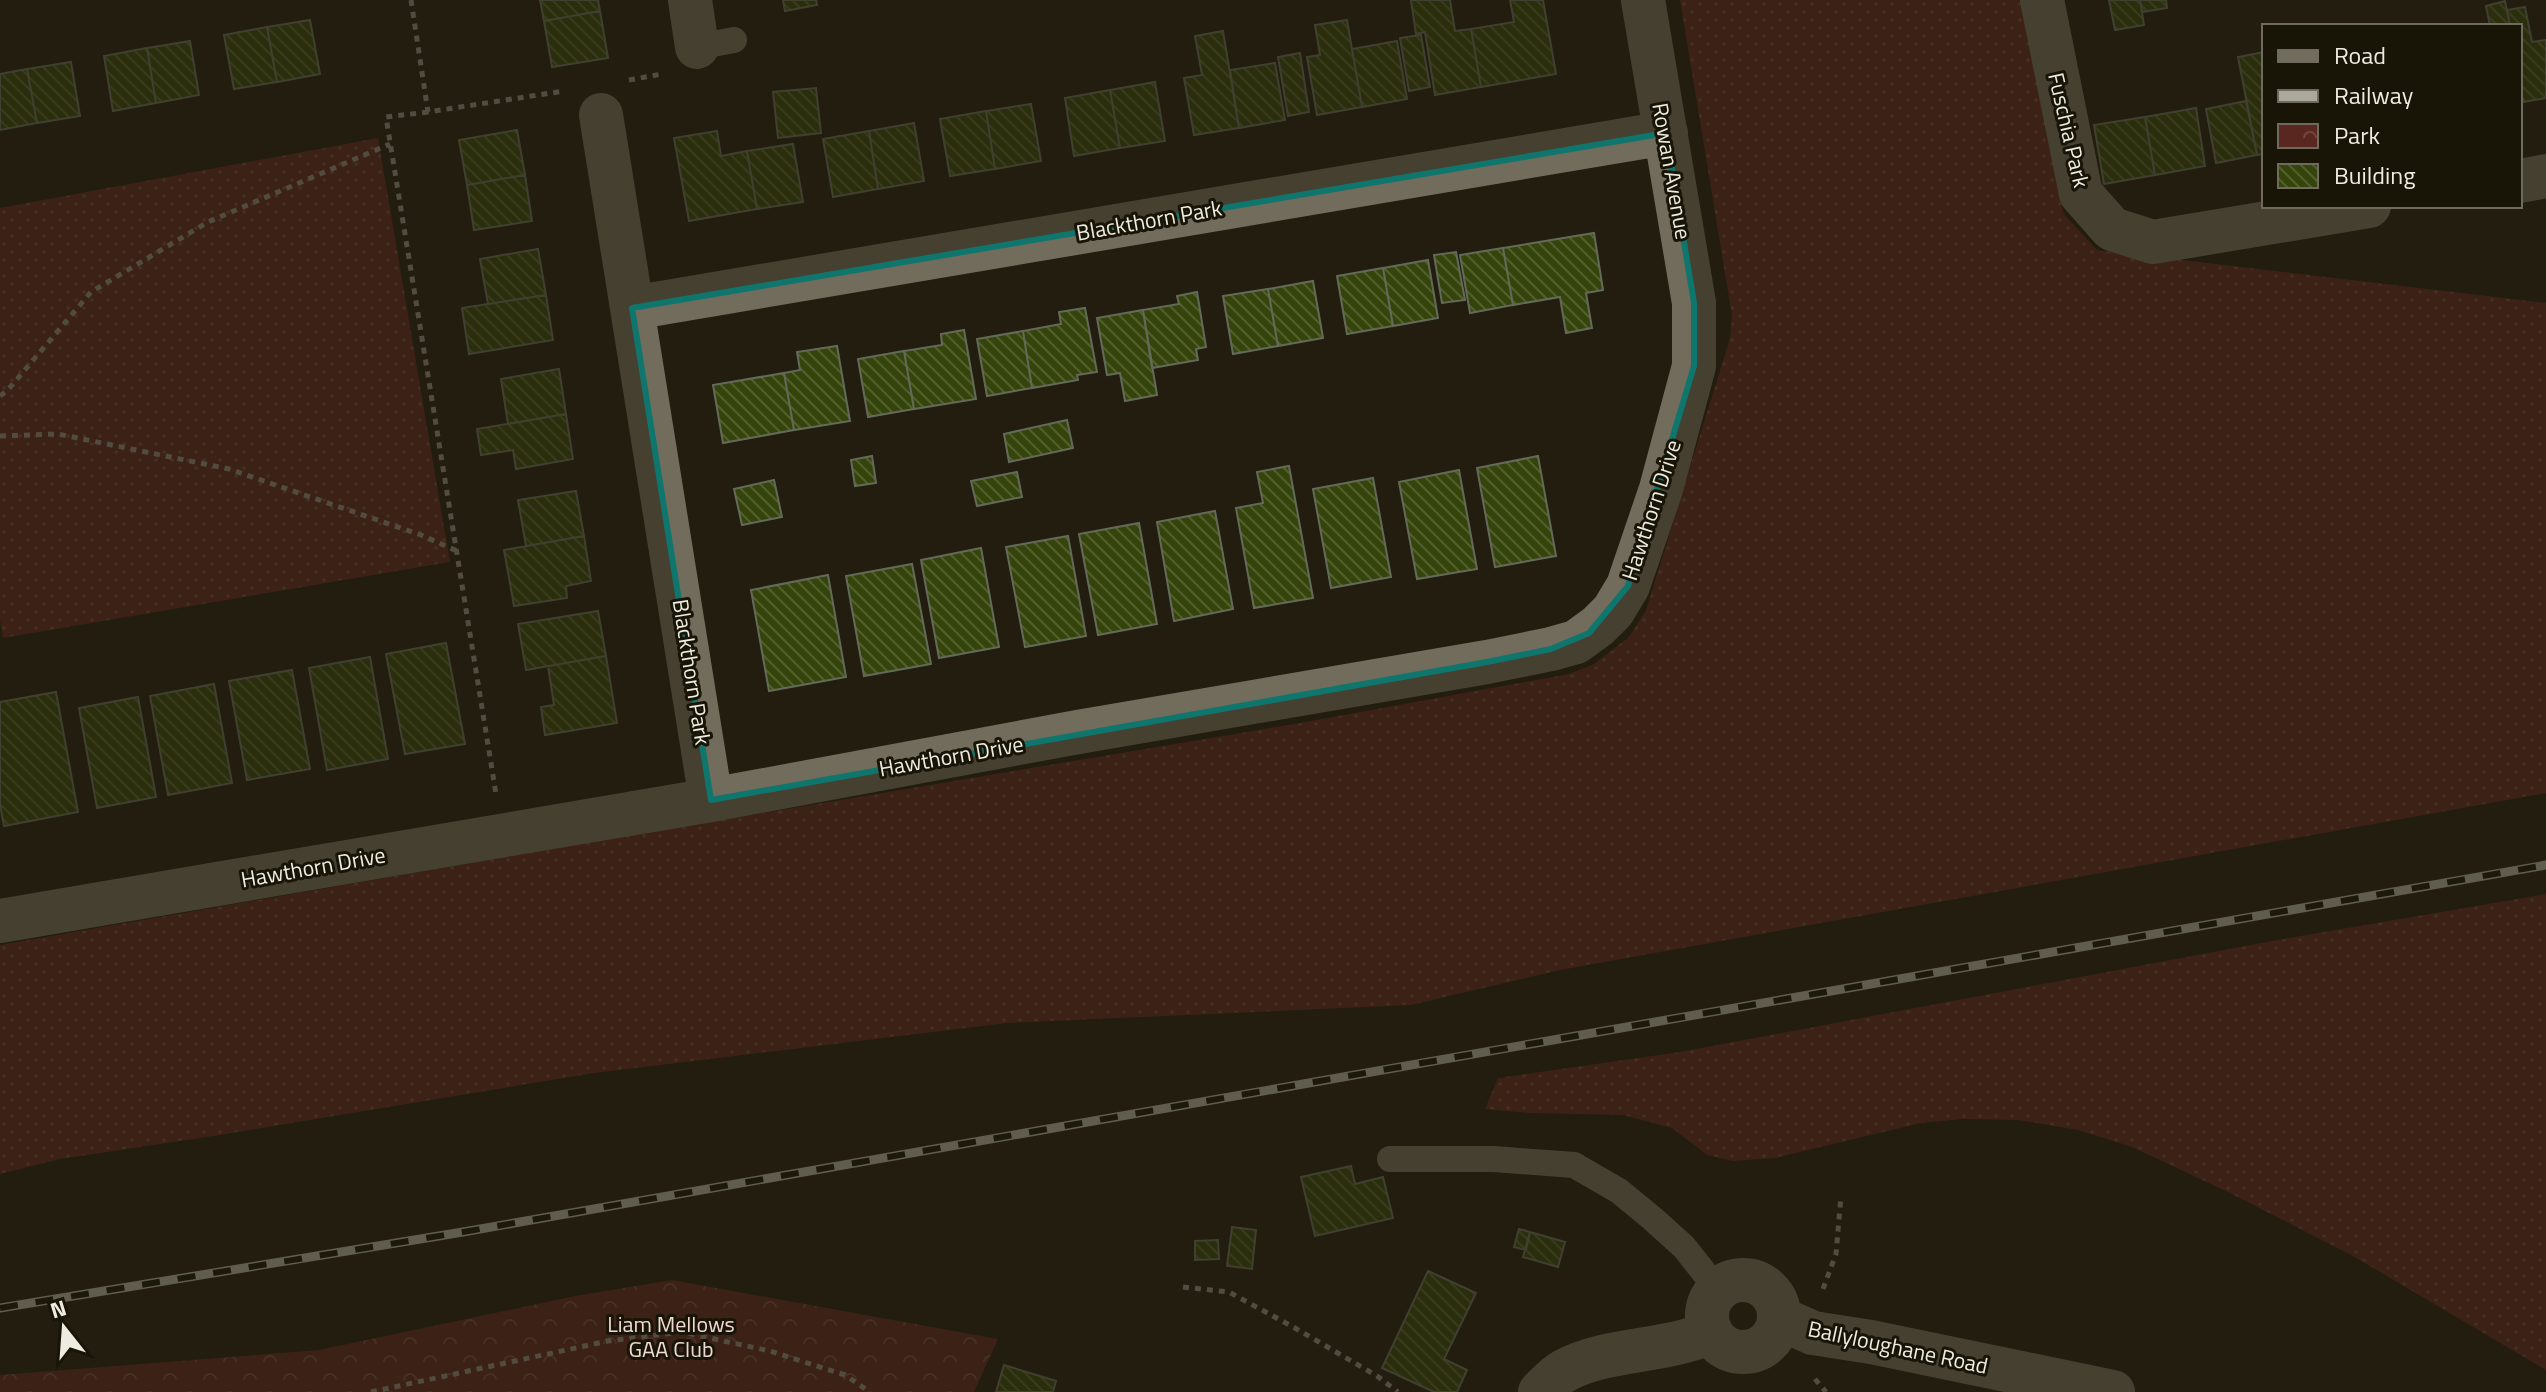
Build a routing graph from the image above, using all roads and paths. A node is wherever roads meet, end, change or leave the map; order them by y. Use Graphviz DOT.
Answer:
graph roads {
  1 [pos="411,0"];
  2 [pos="690,0"];
  3 [pos="1643,0"];
  4 [pos="2042,0"];
  5 [pos="716,43"];
  6 [pos="595,96"];
  7 [pos="428,112"];
  8 [pos="1666,133"];
  9 [pos="390,144"];
  10 [pos="2546,176"];
  11 [pos="2522,181"];
  12 [pos="2357,208"];
  13 [pos="632,308"];
  14 [pos="1694,343"];
  15 [pos="0,396"];
  16 [pos="0,436"];
  17 [pos="457,552"];
  18 [pos="711,800"];
  19 [pos="502,835"];
  20 [pos="0,921"];
  21 [pos="1390,1159"];
  22 [pos="1841,1196"];
  23 [pos="1183,1287"];
  24 [pos="1718,1290"];
  25 [pos="1796,1325"];
  26 [pos="1711,1332"];
  27 [pos="371,1392"];
  28 [pos="870,1392"];
  29 [pos="1398,1392"];
  30 [pos="1540,1392"];
  31 [pos="2113,1392"];
  1 -- 7 [label="path"];
  2 -- 5 [label="street"];
  3 -- 8 [label="street, Rowan Avenue"];
  4 -- 12 [label="street, Fuschia Park"];
  5 -- 6 [label="path"];
  6 -- 7 [label="path"];
  6 -- 13 [label="street, Blackthorn Park"];
  7 -- 9 [label="path"];
  8 -- 13 [label="street, Blackthorn Park"];
  8 -- 14 [label="street, Rowan Avenue"];
  9 -- 15 [label="path"];
  9 -- 17 [label="path"];
  10 -- 11 [label="street"];
  13 -- 18 [label="street, Blackthorn Park"];
  14 -- 18 [label="street, Hawthorn Drive"];
  16 -- 17 [label="path"];
  17 -- 19 [label="path"];
  18 -- 19 [label="street, Hawthorn Drive"];
  19 -- 20 [label="street, Hawthorn Drive"];
  21 -- 24 [label="lane"];
  22 -- 25 [label="path"];
  23 -- 29 [label="path"];
  24 -- 25 [label="street, Ballyloughane Road"];
  24 -- 26 [label="street"];
  25 -- 26 [label="street, Ballyloughane Road"];
  25 -- 31 [label="street, Ballyloughane Road"];
  26 -- 30 [label="street"];
  27 -- 28 [label="path"];
}
